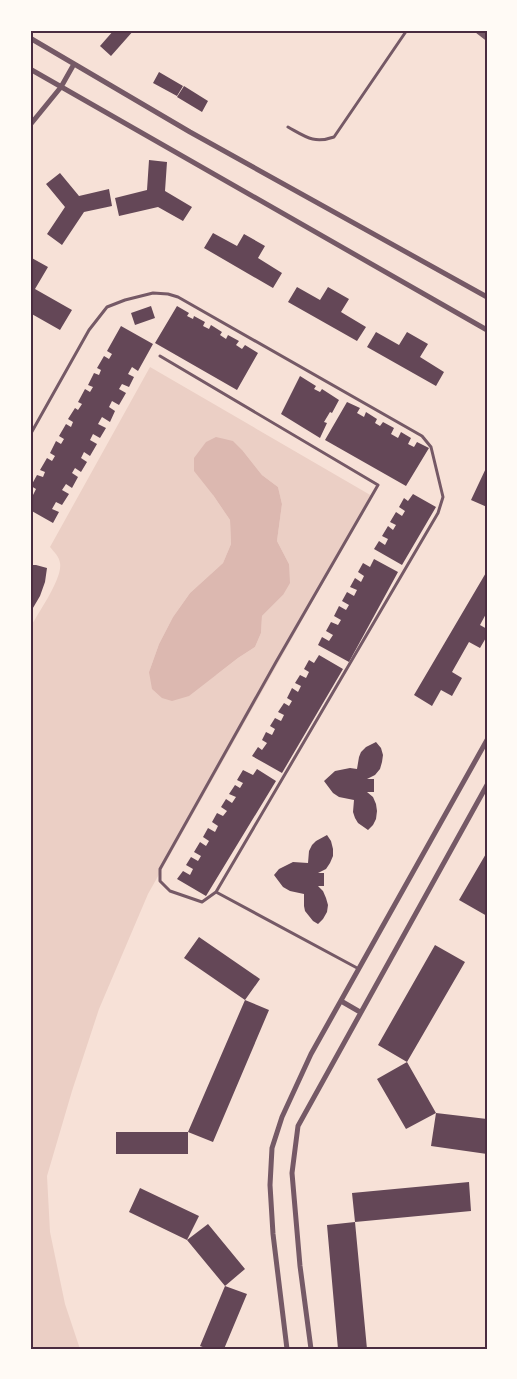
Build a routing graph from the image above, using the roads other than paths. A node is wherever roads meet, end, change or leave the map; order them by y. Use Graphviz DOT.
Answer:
graph roads {
  1 [pos="407,30"];
  2 [pos="478,30"];
  3 [pos="487,37"];
  4 [pos="30,38"];
  5 [pos="74,64"];
  6 [pos="30,69"];
  7 [pos="61,87"];
  8 [pos="30,125"];
  9 [pos="288,127"];
  10 [pos="487,297"];
  11 [pos="487,330"];
  12 [pos="160,356"];
  13 [pos="30,435"];
  14 [pos="487,741"];
  15 [pos="487,785"];
  16 [pos="216,892"];
  17 [pos="359,969"];
  18 [pos="341,1001"];
  19 [pos="360,1012"];
  20 [pos="287,1349"];
  21 [pos="311,1349"];
  1 -- 9 [label="lane"];
  2 -- 3 [label="street"];
  4 -- 5 [label="street"];
  5 -- 7 [label="street"];
  5 -- 10 [label="street"];
  6 -- 7 [label="street"];
  7 -- 8 [label="street"];
  7 -- 11 [label="street"];
  12 -- 16 [label="lane"];
  13 -- 16 [label="lane"];
  14 -- 17 [label="street"];
  15 -- 19 [label="street"];
  16 -- 17 [label="lane"];
  17 -- 18 [label="street"];
  18 -- 19 [label="street"];
  18 -- 20 [label="street"];
  19 -- 21 [label="street"];
}
